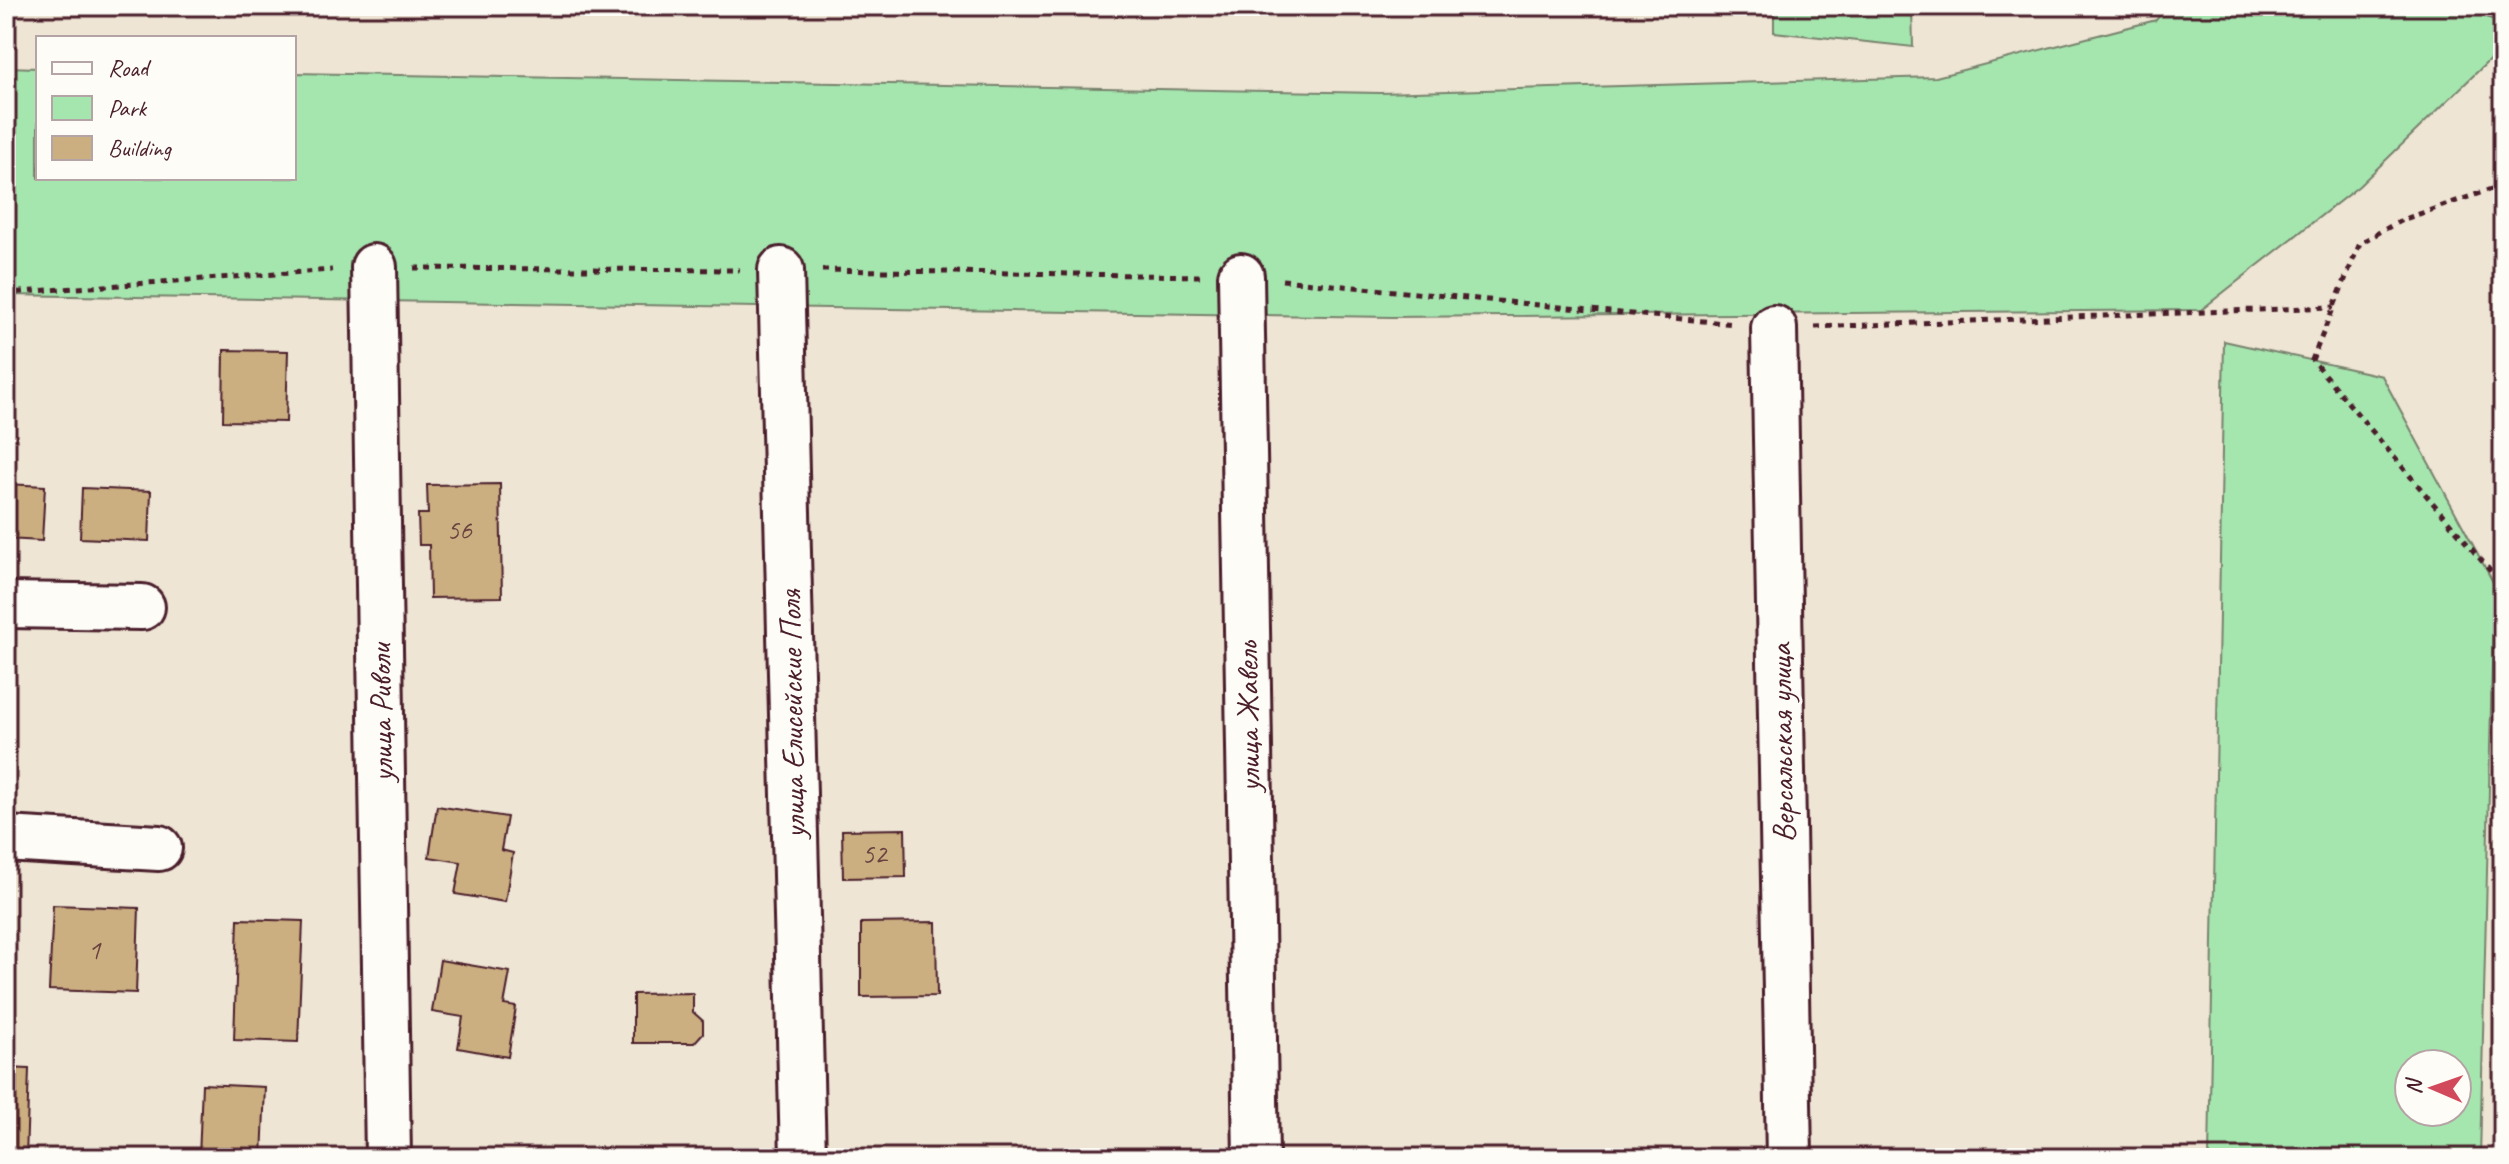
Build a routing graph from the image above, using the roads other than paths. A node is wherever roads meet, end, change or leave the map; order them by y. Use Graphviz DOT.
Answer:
graph roads {
  1 [pos="374,267"];
  2 [pos="781,270"];
  3 [pos="1241,276"];
  4 [pos="1774,328"];
  5 [pos="6,605"];
  6 [pos="142,607"];
  7 [pos="6,839"];
  8 [pos="159,848"];
  9 [pos="388,1158"];
  10 [pos="803,1158"];
  11 [pos="1256,1158"];
  12 [pos="1789,1158"];
  1 -- 9 [label="street, улица Риволи"];
  2 -- 10 [label="street, улица Елисейские Поля"];
  3 -- 11 [label="street, улица Жавель"];
  4 -- 12 [label="street, Версальская улица"];
  5 -- 6 [label="street"];
  7 -- 8 [label="street"];
}
